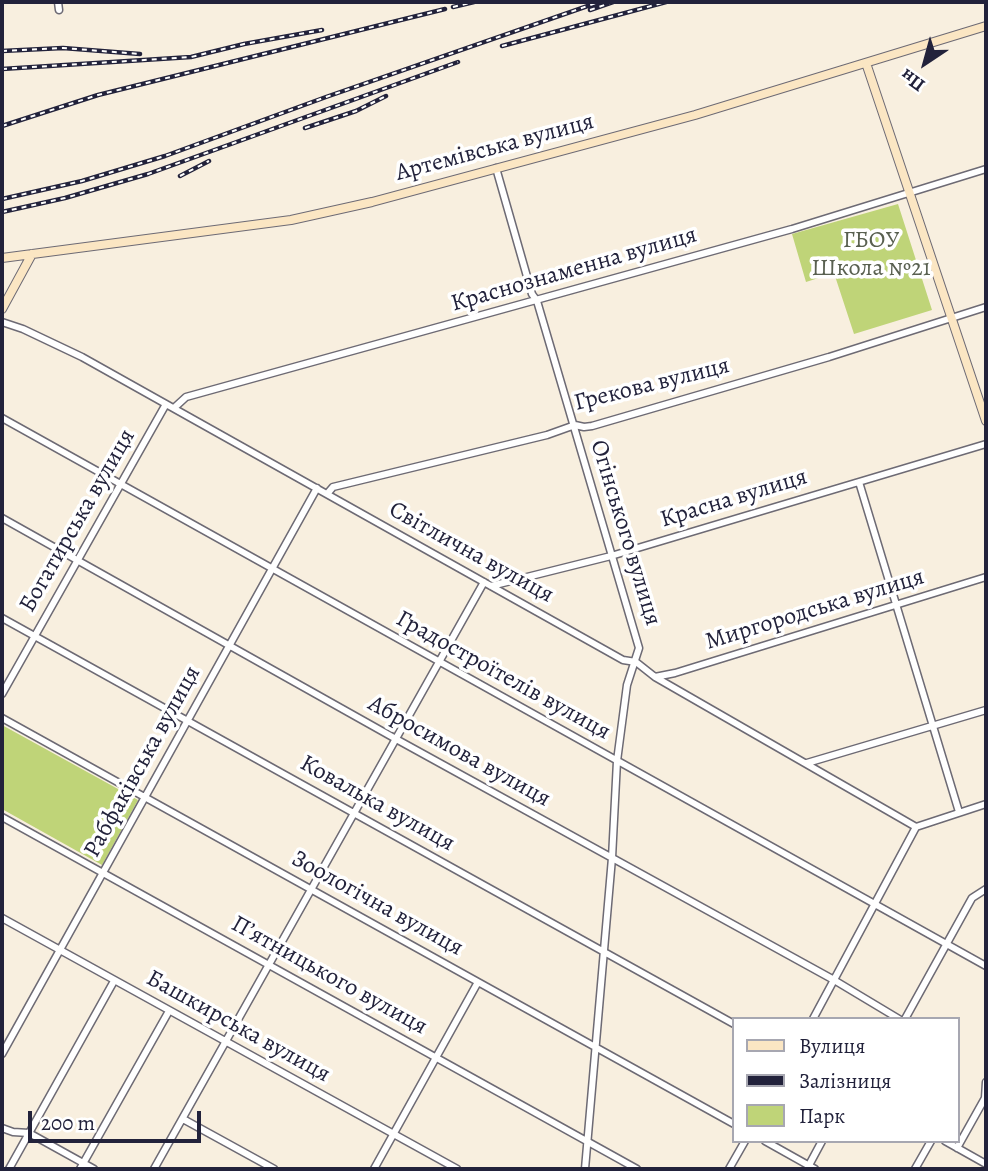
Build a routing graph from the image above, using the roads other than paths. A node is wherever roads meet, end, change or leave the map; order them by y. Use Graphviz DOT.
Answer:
graph roads {
  1 [pos="58,2"];
  2 [pos="60,10"];
  3 [pos="986,26"];
  4 [pos="866,63"];
  5 [pos="496,168"];
  6 [pos="986,169"];
  7 [pos="909,194"];
  8 [pos="32,254"];
  9 [pos="2,258"];
  10 [pos="537,301"];
  11 [pos="986,307"];
  12 [pos="2,309"];
  13 [pos="951,318"];
  14 [pos="2,322"];
  15 [pos="166,404"];
  16 [pos="174,408"];
  17 [pos="2,418"];
  18 [pos="986,421"];
  19 [pos="573,425"];
  20 [pos="986,444"];
  21 [pos="859,482"];
  22 [pos="121,484"];
  23 [pos="317,488"];
  24 [pos="327,494"];
  25 [pos="2,518"];
  26 [pos="611,556"];
  27 [pos="78,561"];
  28 [pos="272,569"];
  29 [pos="986,577"];
  30 [pos="488,584"];
  31 [pos="898,604"];
  32 [pos="2,618"];
  33 [pos="35,636"];
  34 [pos="229,646"];
  35 [pos="439,662"];
  36 [pos="636,662"];
  37 [pos="655,677"];
  38 [pos="2,694"];
  39 [pos="986,710"];
  40 [pos="2,718"];
  41 [pos="188,721"];
  42 [pos="933,725"];
  43 [pos="396,739"];
  44 [pos="617,761"];
  45 [pos="806,763"];
  46 [pos="145,797"];
  47 [pos="986,804"];
  48 [pos="959,813"];
  49 [pos="354,814"];
  50 [pos="2,817"];
  51 [pos="916,827"];
  52 [pos="612,858"];
  53 [pos="103,873"];
  54 [pos="986,889"];
  55 [pos="312,890"];
  56 [pos="874,905"];
  57 [pos="4,920"];
  58 [pos="2,929"];
  59 [pos="946,945"];
  60 [pos="59,951"];
  61 [pos="604,952"];
  62 [pos="269,965"];
  63 [pos="986,966"];
  64 [pos="834,980"];
  65 [pos="114,981"];
  66 [pos="478,982"];
  67 [pos="169,1011"];
  68 [pos="814,1017"];
  69 [pos="896,1017"];
  70 [pos="906,1017"];
  71 [pos="732,1023"];
  72 [pos="226,1042"];
  73 [pos="596,1048"];
  74 [pos="2,1054"];
  75 [pos="436,1058"];
  76 [pos="986,1082"];
  77 [pos="183,1119"];
  78 [pos="732,1123"];
  79 [pos="2,1128"];
  80 [pos="29,1133"];
  81 [pos="393,1135"];
  82 [pos="589,1143"];
  83 [pos="744,1143"];
  84 [pos="768,1143"];
  85 [pos="821,1143"];
  86 [pos="930,1143"];
  87 [pos="948,1143"];
  88 [pos="960,1143"];
  89 [pos="960,1143"];
  90 [pos="957,1148"];
  91 [pos="986,1164"];
  92 [pos="82,1166"];
  93 [pos="810,1168"];
  94 [pos="9,1169"];
  95 [pos="94,1169"];
  96 [pos="154,1169"];
  97 [pos="274,1169"];
  98 [pos="374,1169"];
  99 [pos="457,1169"];
  100 [pos="585,1169"];
  101 [pos="637,1169"];
  102 [pos="729,1169"];
  103 [pos="915,1169"];
  1 -- 2 [label="street"];
  3 -- 4 [label="main road, Артемівська вулиця"];
  4 -- 5 [label="main road, Артемівська вулиця"];
  4 -- 7 [label="main road"];
  5 -- 8 [label="main road, Артемівська вулиця"];
  5 -- 10 [label="street, Огінського вулиця"];
  6 -- 7 [label="street, Краснознаменна вулиця"];
  7 -- 10 [label="street, Краснознаменна вулиця"];
  7 -- 13 [label="main road"];
  8 -- 9 [label="main road, Артемівська вулиця"];
  8 -- 12 [label="main road"];
  10 -- 16 [label="street, Краснознаменна вулиця"];
  10 -- 19 [label="street, Огінського вулиця"];
  11 -- 13 [label="street, Грекова вулиця"];
  13 -- 18 [label="main road"];
  13 -- 19 [label="street, Грекова вулиця"];
  14 -- 15 [label="street, Світлична вулиця"];
  15 -- 16 [label="street, Світлична вулиця"];
  15 -- 22 [label="street, Богатирська вулиця"];
  16 -- 23 [label="street, Світлична вулиця"];
  17 -- 22 [label="street, Градостроїтелiв вулиця"];
  19 -- 24 [label="street, Грекова вулиця"];
  19 -- 26 [label="street, Огінського вулиця"];
  20 -- 21 [label="street, Красна вулиця"];
  21 -- 26 [label="street, Красна вулиця"];
  21 -- 31 [label="street"];
  22 -- 27 [label="street, Богатирська вулиця"];
  22 -- 28 [label="street, Градостроїтелiв вулиця"];
  23 -- 24 [label="street, Світлична вулиця"];
  23 -- 28 [label="street, Рабфаківська вулиця"];
  24 -- 30 [label="street, Світлична вулиця"];
  25 -- 27 [label="street, Абросимова вулиця"];
  26 -- 30 [label="street, Красна вулиця"];
  26 -- 36 [label="street, Огінського вулиця"];
  27 -- 33 [label="street, Богатирська вулиця"];
  27 -- 34 [label="street, Абросимова вулиця"];
  28 -- 34 [label="street, Рабфаківська вулиця"];
  28 -- 35 [label="street, Градостроїтелiв вулиця"];
  29 -- 31 [label="street, Миргородська вулиця"];
  30 -- 35 [label="street"];
  30 -- 36 [label="street, Світлична вулиця"];
  31 -- 37 [label="street, Миргородська вулиця"];
  31 -- 42 [label="street"];
  32 -- 33 [label="street, Ковалька вулиця"];
  33 -- 38 [label="street, Богатирська вулиця"];
  33 -- 41 [label="street, Ковалька вулиця"];
  34 -- 41 [label="street, Рабфаківська вулиця"];
  34 -- 43 [label="street, Абросимова вулиця"];
  35 -- 43 [label="street"];
  35 -- 44 [label="street, Градостроїтелiв вулиця"];
  36 -- 37 [label="street, Світлична вулиця"];
  36 -- 44 [label="street, Огінського вулиця"];
  37 -- 45 [label="street, Світлична вулиця"];
  39 -- 42 [label="street"];
  40 -- 46 [label="street, Зоологічна вулиця"];
  41 -- 46 [label="street, Рабфаківська вулиця"];
  41 -- 49 [label="street, Ковалька вулиця"];
  42 -- 45 [label="street"];
  42 -- 48 [label="street"];
  43 -- 49 [label="street"];
  43 -- 52 [label="street, Абросимова вулиця"];
  44 -- 52 [label="street, Огінського вулиця"];
  44 -- 56 [label="street, Градостроїтелiв вулиця"];
  45 -- 51 [label="street, Світлична вулиця"];
  46 -- 53 [label="street, Рабфаківська вулиця"];
  46 -- 55 [label="street, Зоологічна вулиця"];
  47 -- 48 [label="street"];
  48 -- 51 [label="street"];
  49 -- 55 [label="street"];
  49 -- 61 [label="street, Ковалька вулиця"];
  50 -- 53 [label="street, П’ятницького вулиця"];
  51 -- 56 [label="street"];
  52 -- 61 [label="street, Огінського вулиця"];
  52 -- 64 [label="street, Абросимова вулиця"];
  53 -- 60 [label="street, Рабфаківська вулиця"];
  53 -- 62 [label="street, П’ятницького вулиця"];
  54 -- 59 [label="street"];
  55 -- 62 [label="street"];
  55 -- 66 [label="street, Зоологічна вулиця"];
  56 -- 59 [label="street, Градостроїтелiв вулиця"];
  56 -- 64 [label="street"];
  57 -- 58 [label="street"];
  57 -- 60 [label="street, Башкирська вулиця"];
  59 -- 63 [label="street, Градостроїтелiв вулиця"];
  59 -- 70 [label="street"];
  60 -- 65 [label="street, Башкирська вулиця"];
  60 -- 74 [label="street, Рабфаківська вулиця"];
  61 -- 71 [label="street, Ковалька вулиця"];
  61 -- 73 [label="street, Огінського вулиця"];
  62 -- 72 [label="street"];
  62 -- 75 [label="street, П’ятницького вулиця"];
  64 -- 68 [label="street"];
  64 -- 69 [label="street, Абросимова вулиця"];
  65 -- 67 [label="street, Башкирська вулиця"];
  65 -- 80 [label="street"];
  66 -- 73 [label="street, Зоологічна вулиця"];
  66 -- 75 [label="street"];
  67 -- 72 [label="street, Башкирська вулиця"];
  67 -- 92 [label="street"];
  72 -- 77 [label="street"];
  72 -- 81 [label="street, Башкирська вулиця"];
  73 -- 78 [label="street, Зоологічна вулиця"];
  73 -- 82 [label="street, Огінського вулиця"];
  75 -- 81 [label="street"];
  75 -- 82 [label="street, П’ятницького вулиця"];
  76 -- 88 [label="street"];
  77 -- 96 [label="street"];
  77 -- 97 [label="street"];
  79 -- 80 [label="street"];
  80 -- 92 [label="street"];
  80 -- 94 [label="street"];
  81 -- 98 [label="street"];
  81 -- 99 [label="street, Башкирська вулиця"];
  82 -- 100 [label="street, Огінського вулиця"];
  82 -- 101 [label="street, П’ятницького вулиця"];
  83 -- 102 [label="street"];
  84 -- 93 [label="street"];
  85 -- 93 [label="street"];
  86 -- 103 [label="street"];
  87 -- 90 [label="street"];
  89 -- 90 [label="street"];
  90 -- 91 [label="street"];
  92 -- 95 [label="street"];
}
